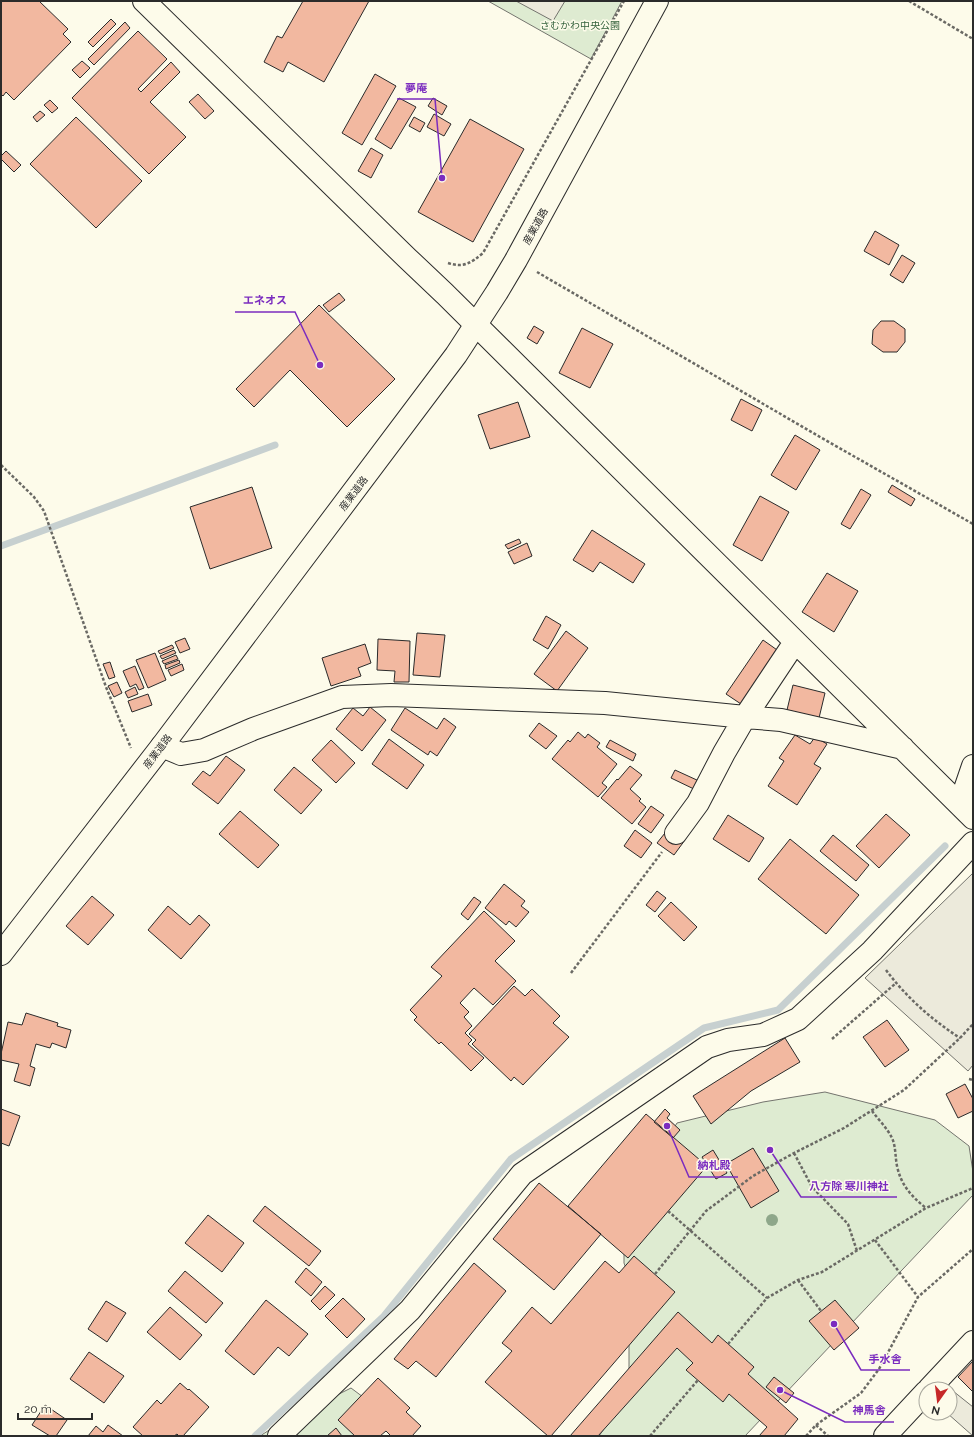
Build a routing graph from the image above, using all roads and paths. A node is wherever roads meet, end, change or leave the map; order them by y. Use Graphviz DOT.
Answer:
graph roads {
  1 [pos="144,1"];
  2 [pos="624,1"];
  3 [pos="657,1"];
  4 [pos="909,1"];
  5 [pos="973,39"];
  6 [pos="516,260"];
  7 [pos="445,262"];
  8 [pos="476,325"];
  9 [pos="1,465"];
  10 [pos="973,524"];
  11 [pos="795,642"];
  12 [pos="745,717"];
  13 [pos="162,746"];
  14 [pos="903,748"];
  15 [pos="973,766"];
  16 [pos="142,771"];
  17 [pos="966,811"];
  18 [pos="671,841"];
  19 [pos="973,843"];
  20 [pos="872,951"];
  21 [pos="1,954"];
  22 [pos="571,973"];
  23 [pos="896,983"];
  24 [pos="973,1024"];
  25 [pos="960,1038"];
  26 [pos="832,1039"];
  27 [pos="872,1110"];
  28 [pos="794,1153"];
  29 [pos="973,1188"];
  30 [pos="926,1208"];
  31 [pos="668,1211"];
  32 [pos="690,1230"];
  33 [pos="875,1240"];
  34 [pos="973,1249"];
  35 [pos="857,1251"];
  36 [pos="970,1251"];
  37 [pos="973,1254"];
  38 [pos="655,1274"];
  39 [pos="798,1280"];
  40 [pos="918,1297"];
  41 [pos="767,1298"];
  42 [pos="821,1311"];
  43 [pos="973,1342"];
  44 [pos="728,1344"];
  45 [pos="698,1380"];
  46 [pos="936,1381"];
  47 [pos="918,1401"];
  48 [pos="816,1425"];
  49 [pos="279,1436"];
  50 [pos="650,1436"];
  51 [pos="806,1436"];
  52 [pos="828,1436"];
  53 [pos="885,1436"];
  1 -- 8 [label="street"];
  2 -- 7 [label="path"];
  3 -- 6 [label="street, 産業道路"];
  4 -- 5 [label="path"];
  6 -- 8 [label="street, 産業道路"];
  6 -- 10 [label="path"];
  8 -- 11 [label="street"];
  8 -- 13 [label="street, 産業道路"];
  9 -- 16 [label="path"];
  11 -- 12 [label="street"];
  11 -- 14 [label="street"];
  12 -- 13 [label="street"];
  12 -- 14 [label="street"];
  12 -- 18 [label="street"];
  13 -- 16 [label="street, 産業道路"];
  14 -- 17 [label="street"];
  15 -- 17 [label="street"];
  16 -- 21 [label="street, 産業道路"];
  18 -- 22 [label="path"];
  19 -- 20 [label="street"];
  20 -- 23 [label="path"];
  20 -- 49 [label="street"];
  23 -- 25 [label="path"];
  23 -- 26 [label="path"];
  24 -- 25 [label="path"];
  25 -- 27 [label="path"];
  27 -- 28 [label="path"];
  27 -- 30 [label="path"];
  28 -- 32 [label="path"];
  28 -- 35 [label="path"];
  29 -- 30 [label="path"];
  30 -- 33 [label="path"];
  31 -- 32 [label="path"];
  32 -- 38 [label="path"];
  32 -- 41 [label="path"];
  33 -- 35 [label="path"];
  33 -- 40 [label="path"];
  34 -- 36 [label="path"];
  35 -- 39 [label="path"];
  36 -- 37 [label="path"];
  36 -- 40 [label="path"];
  39 -- 41 [label="path"];
  39 -- 42 [label="path"];
  40 -- 48 [label="path"];
  41 -- 44 [label="path"];
  43 -- 46 [label="street"];
  45 -- 50 [label="path"];
  47 -- 53 [label="street"];
  48 -- 51 [label="path"];
  48 -- 52 [label="path"];
}
